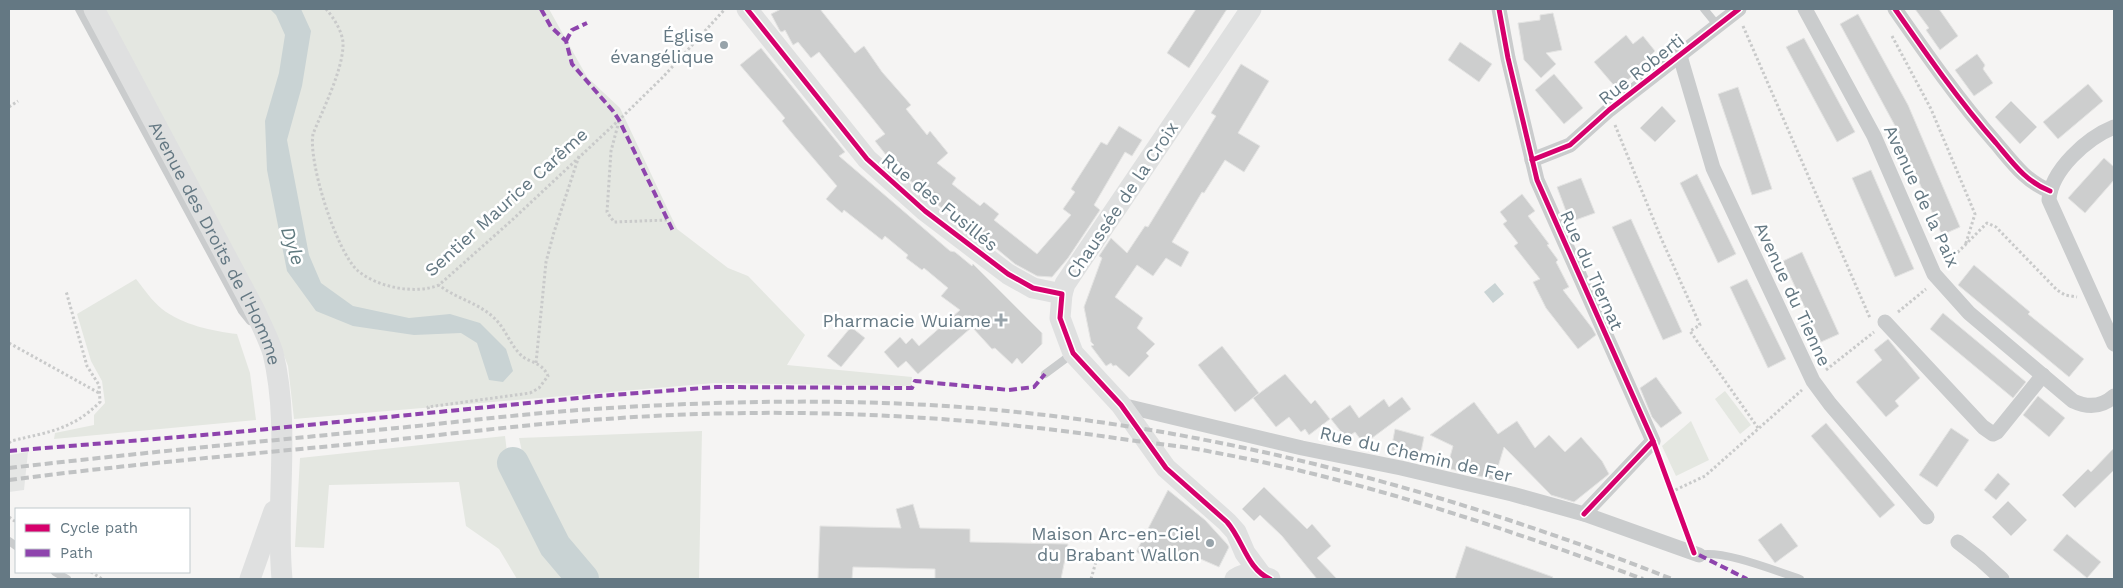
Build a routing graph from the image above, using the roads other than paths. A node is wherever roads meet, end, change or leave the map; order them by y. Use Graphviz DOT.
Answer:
graph roads {
  1 [pos="79,9"];
  2 [pos="94,9"];
  3 [pos="747,9"];
  4 [pos="1251,9"];
  5 [pos="1499,9"];
  6 [pos="1704,9"];
  7 [pos="1805,9"];
  8 [pos="1895,9"];
  9 [pos="1738,10"];
  10 [pos="1718,26"];
  11 [pos="1680,56"];
  12 [pos="2114,127"];
  13 [pos="1532,160"];
  14 [pos="2050,191"];
  15 [pos="1062,294"];
  16 [pos="1878,322"];
  17 [pos="2114,344"];
  18 [pos="272,351"];
  19 [pos="1073,353"];
  20 [pos="1045,374"];
  21 [pos="2042,375"];
  22 [pos="2114,396"];
  23 [pos="1121,405"];
  24 [pos="280,492"];
  25 [pos="1584,514"];
  26 [pos="1927,517"];
  27 [pos="1958,542"];
  28 [pos="1245,554"];
  29 [pos="1696,554"];
  30 [pos="1266,577"];
  31 [pos="1236,578"];
  32 [pos="250,579"];
  33 [pos="282,579"];
  34 [pos="1800,579"];
  35 [pos="2002,579"];
  1 -- 18 [label="lane"];
  2 -- 18 [label="main road, Avenue des Droits de l'Homme"];
  3 -- 15 [label="main road, Rue des Fusillés"];
  4 -- 15 [label="main road, Chaussée de la Croix"];
  5 -- 13 [label="street, Rue du Tiernat"];
  6 -- 10 [label="lane"];
  7 -- 21 [label="street, Avenue de la Paix"];
  8 -- 14 [label="street"];
  9 -- 10 [label="street, Rue Roberti"];
  10 -- 11 [label="street, Rue Roberti"];
  11 -- 13 [label="street, Rue Roberti"];
  11 -- 26 [label="street, Avenue du Tienne"];
  12 -- 14 [label="street"];
  13 -- 25 [label="street, Rue du Tiernat"];
  14 -- 17 [label="street"];
  15 -- 19 [label="main road, Chaussée de la Croix"];
  16 -- 21 [label="street"];
  18 -- 24 [label="main road, Avenue des Droits de l'Homme"];
  19 -- 20 [label="lane"];
  19 -- 23 [label="main road, Chaussée de la Croix"];
  21 -- 22 [label="street, Avenue de la Paix"];
  23 -- 25 [label="street, Rue du Chemin de Fer"];
  23 -- 28 [label="main road, Chaussée de la Croix"];
  24 -- 32 [label="main road, Avenue des Droits de l'Homme"];
  24 -- 33 [label="main road, Avenue des Droits de l'Homme"];
  25 -- 29 [label="street, Rue du Chemin de Fer"];
  27 -- 35 [label="street"];
  28 -- 30 [label="main road, Chaussée de la Croix"];
  28 -- 31 [label="main road"];
  29 -- 34 [label="lane"];
  30 -- 31 [label="main road"];
}
